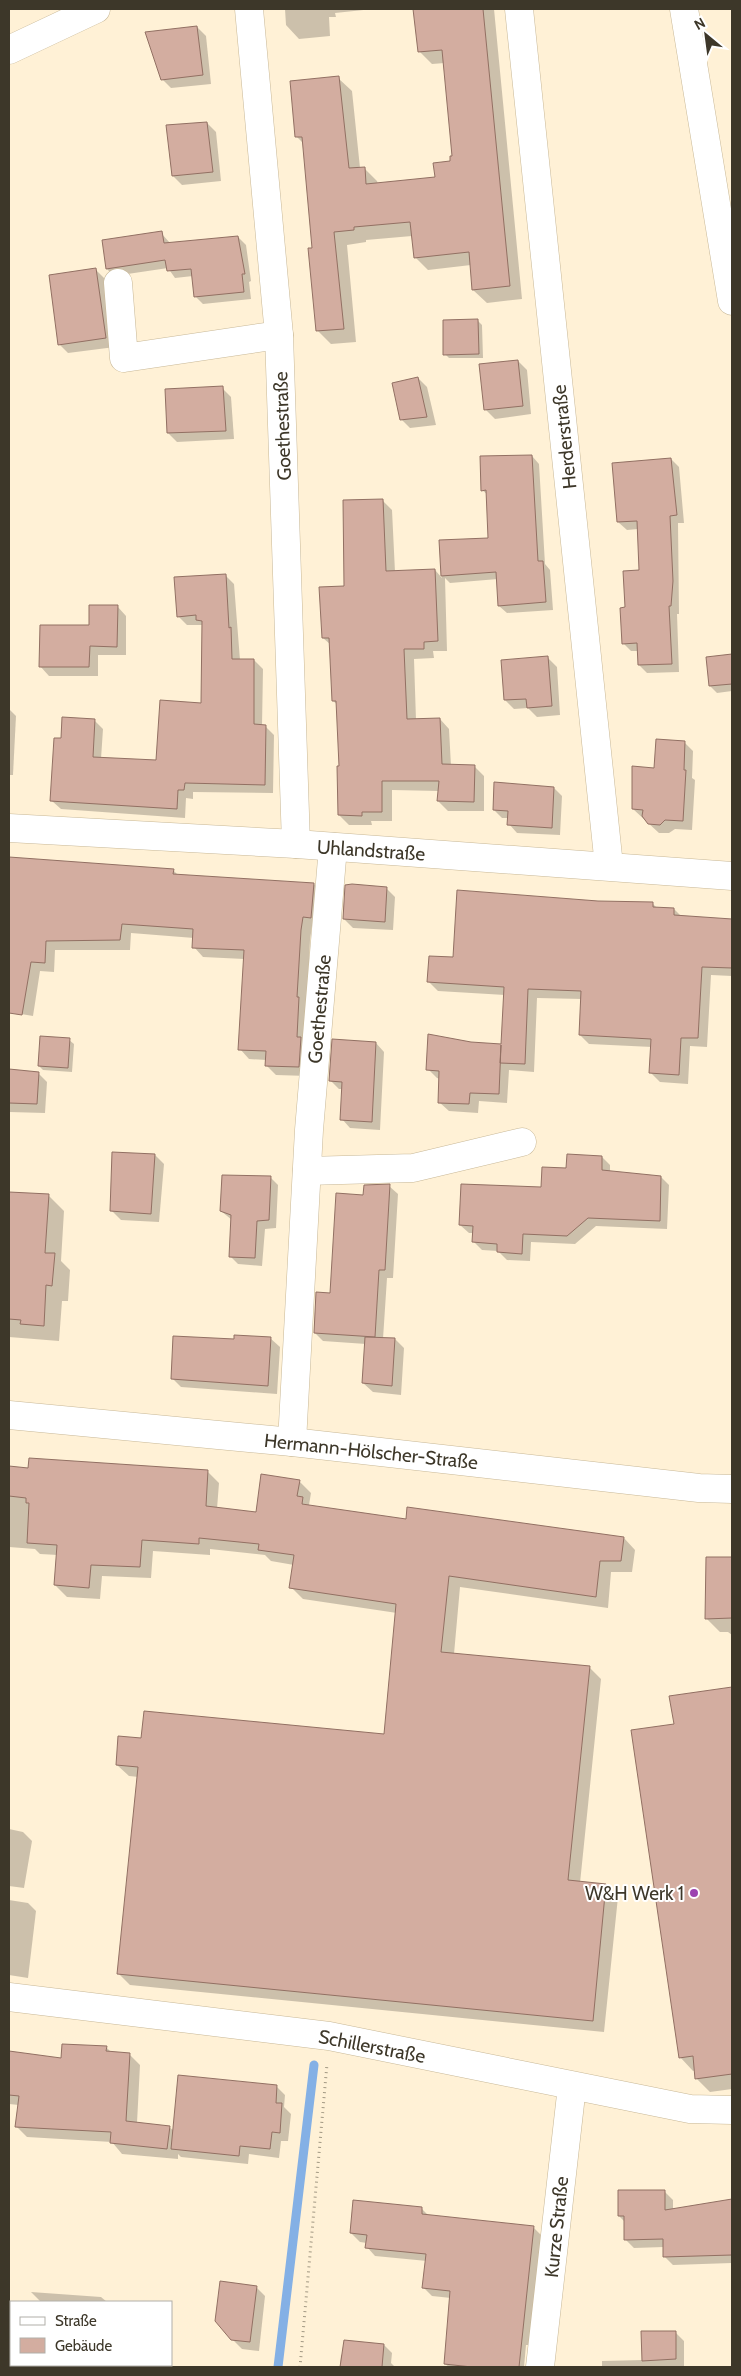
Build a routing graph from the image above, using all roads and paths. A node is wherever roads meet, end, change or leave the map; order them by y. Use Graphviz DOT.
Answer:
graph roads {
  1 [pos="96,9"];
  2 [pos="249,9"];
  3 [pos="518,9"];
  4 [pos="684,9"];
  5 [pos="9,50"];
  6 [pos="118,282"];
  7 [pos="732,300"];
  8 [pos="279,335"];
  9 [pos="9,828"];
  10 [pos="296,844"];
  11 [pos="333,847"];
  12 [pos="609,866"];
  13 [pos="732,876"];
  14 [pos="522,1142"];
  15 [pos="307,1171"];
  16 [pos="9,1415"];
  17 [pos="292,1442"];
  18 [pos="732,1490"];
  19 [pos="9,1997"];
  20 [pos="329,2036"];
  21 [pos="572,2086"];
  22 [pos="732,2110"];
  23 [pos="300,2367"];
  24 [pos="540,2367"];
  1 -- 5 [label="street"];
  2 -- 8 [label="street, Goethestraße"];
  3 -- 12 [label="street, Herderstraße"];
  4 -- 7 [label="street"];
  6 -- 8 [label="street"];
  8 -- 10 [label="street, Goethestraße"];
  9 -- 10 [label="street, Uhlandstraße"];
  10 -- 11 [label="street, Uhlandstraße"];
  11 -- 12 [label="street, Uhlandstraße"];
  11 -- 15 [label="street, Goethestraße"];
  12 -- 13 [label="street, Uhlandstraße"];
  14 -- 15 [label="street"];
  15 -- 17 [label="street, Goethestraße"];
  16 -- 17 [label="street, Hermann-Hölscher-Straße"];
  17 -- 18 [label="street, Hermann-Hölscher-Straße"];
  19 -- 20 [label="street, Schillerstraße"];
  20 -- 21 [label="street, Schillerstraße"];
  20 -- 23 [label="path"];
  21 -- 22 [label="street, Schillerstraße"];
  21 -- 24 [label="street, Kurze Straße"];
}
